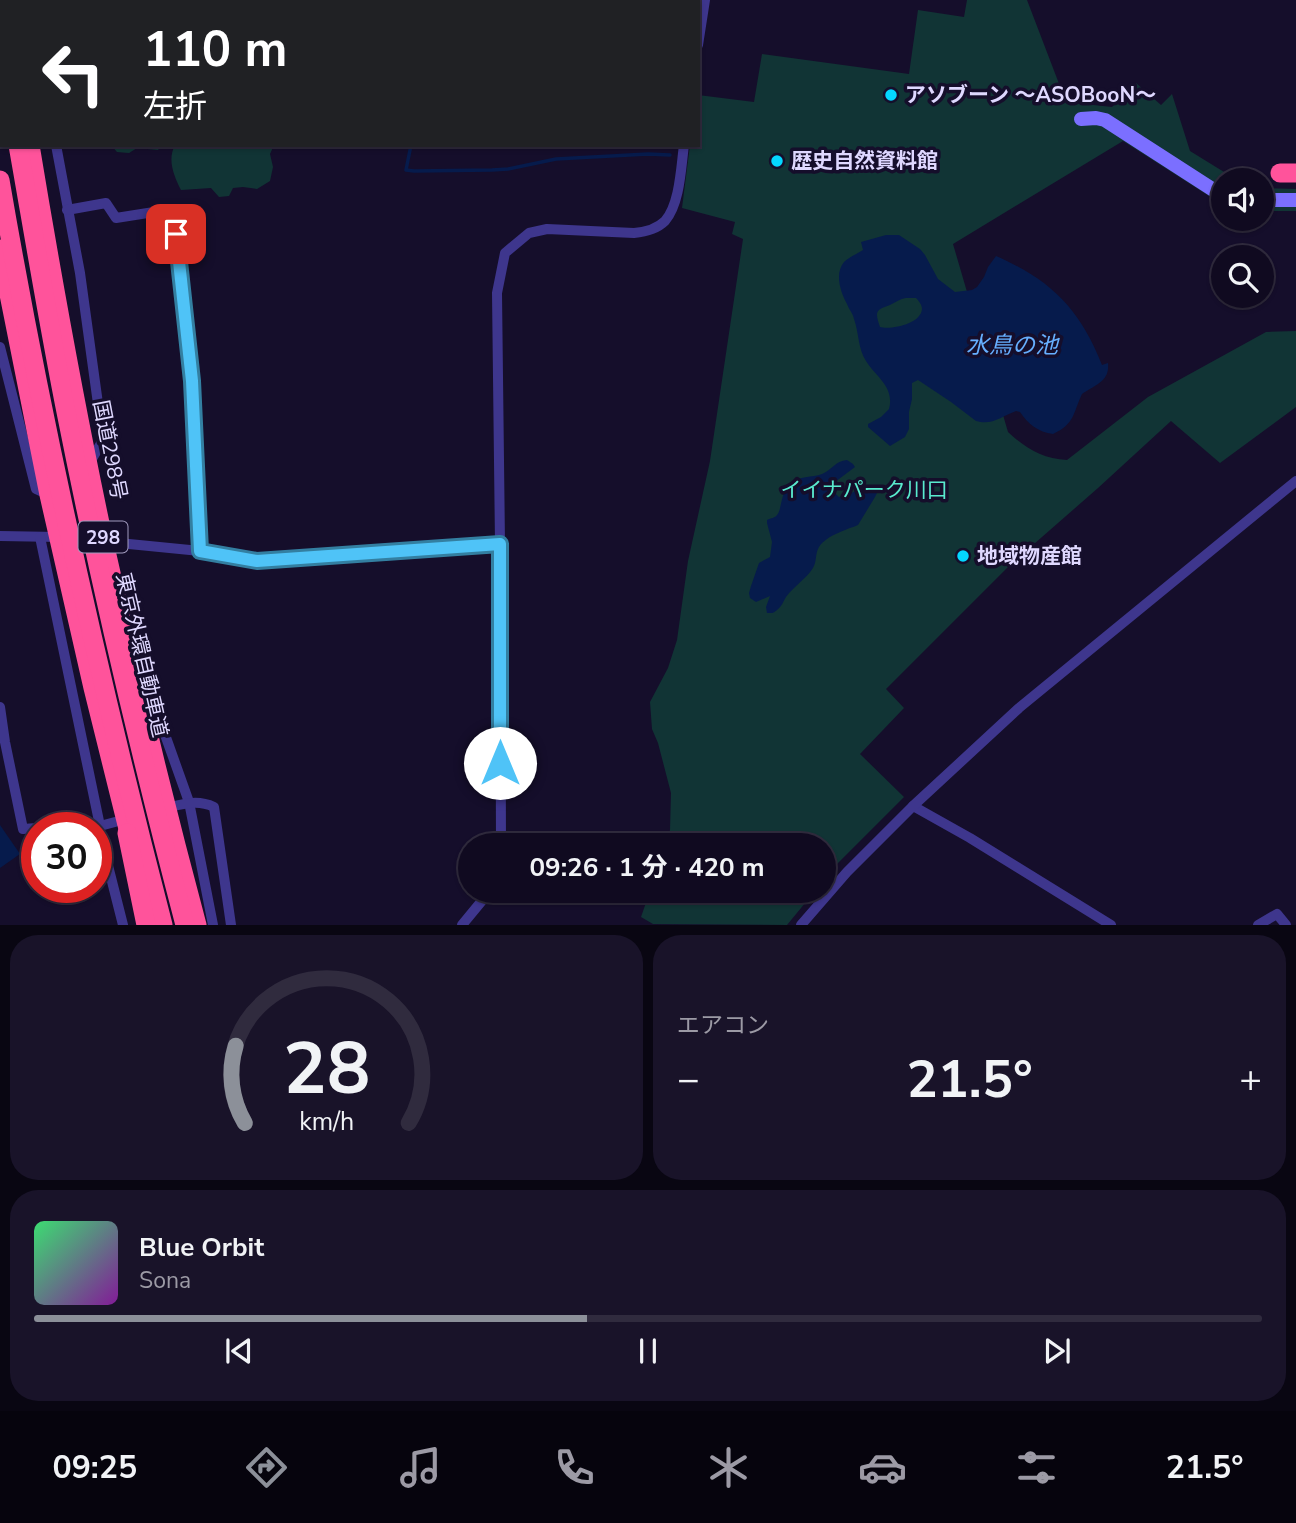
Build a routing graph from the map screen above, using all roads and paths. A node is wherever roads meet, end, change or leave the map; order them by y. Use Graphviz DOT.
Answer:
graph roads {
  1 [pos="705,0"];
  2 [pos="700,31"];
  3 [pos="1081,120"];
  4 [pos="18,147"];
  5 [pos="30,147"];
  6 [pos="38,147"];
  7 [pos="56,147"];
  8 [pos="684,147"];
  9 [pos="0,180"];
  10 [pos="1211,188"];
  11 [pos="1274,200"];
  12 [pos="1296,200"];
  13 [pos="68,210"];
  14 [pos="0,248"];
  15 [pos="0,263"];
  16 [pos="11,307"];
  17 [pos="0,347"];
  18 [pos="73,379"];
  19 [pos="89,464"];
  20 [pos="1296,481"];
  21 [pos="49,495"];
  22 [pos="0,536"];
  23 [pos="49,537"];
  24 [pos="104,542"];
  25 [pos="500,544"];
  26 [pos="200,551"];
  27 [pos="117,597"];
  28 [pos="105,695"];
  29 [pos="0,707"];
  30 [pos="2,744"];
  31 [pos="189,802"];
  32 [pos="913,806"];
  33 [pos="171,807"];
  34 [pos="97,812"];
  35 [pos="21,821"];
  36 [pos="115,822"];
  37 [pos="112,823"];
  38 [pos="500,833"];
  39 [pos="112,880"];
  40 [pos="480,903"];
  41 [pos="123,925"];
  42 [pos="146,925"];
  43 [pos="152,925"];
  44 [pos="163,925"];
  45 [pos="185,925"];
  46 [pos="197,925"];
  47 [pos="213,925"];
  48 [pos="232,925"];
  49 [pos="462,925"];
  50 [pos="801,925"];
  51 [pos="1111,925"];
  52 [pos="1258,925"];
  53 [pos="1286,925"];
  1 -- 2 [label="street"];
  3 -- 10 [label="street"];
  4 -- 45 [label="highway, 東京外環自動車道, bridge"];
  5 -- 18 [label="highway, 国道298号 / 298"];
  6 -- 18 [label="highway"];
  7 -- 13 [label="street"];
  8 -- 25 [label="street"];
  9 -- 28 [label="highway, bridge"];
  11 -- 12 [label="street"];
  13 -- 19 [label="street"];
  13 -- 26 [label="street"];
  14 -- 16 [label="highway, 298"];
  15 -- 16 [label="highway"];
  16 -- 21 [label="highway, 298"];
  17 -- 21 [label="street"];
  18 -- 19 [label="highway, 国道298号 / 298"];
  19 -- 24 [label="highway, 国道298号 / 298"];
  20 -- 32 [label="street"];
  21 -- 23 [label="highway, 298"];
  22 -- 23 [label="street"];
  23 -- 24 [label="street"];
  23 -- 34 [label="street"];
  23 -- 43 [label="highway, 298"];
  24 -- 26 [label="street"];
  24 -- 27 [label="highway, 国道298号 / 298"];
  25 -- 26 [label="street"];
  25 -- 38 [label="street"];
  27 -- 31 [label="street"];
  27 -- 46 [label="highway, 国道298号 / 298"];
  28 -- 42 [label="highway, bridge"];
  28 -- 44 [label="highway, bridge"];
  29 -- 30 [label="street"];
  30 -- 35 [label="street"];
  31 -- 33 [label="street"];
  31 -- 47 [label="street"];
  31 -- 48 [label="street"];
  32 -- 50 [label="street"];
  32 -- 51 [label="street"];
  36 -- 37 [label="street"];
  39 -- 41 [label="street"];
  40 -- 49 [label="street"];
  52 -- 53 [label="street"];
}
